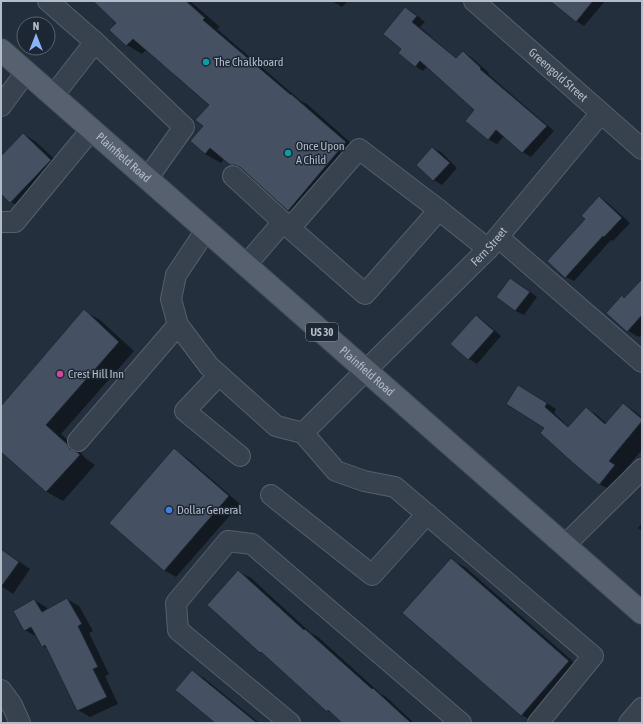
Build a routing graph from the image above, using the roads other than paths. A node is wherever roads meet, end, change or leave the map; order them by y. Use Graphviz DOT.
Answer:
graph roads {
  1 [pos="48,1"];
  2 [pos="474,1"];
  3 [pos="95,42"];
  4 [pos="1,50"];
  5 [pos="26,72"];
  6 [pos="53,96"];
  7 [pos="1,106"];
  8 [pos="601,113"];
  9 [pos="91,130"];
  10 [pos="642,149"];
  11 [pos="233,176"];
  12 [pos="148,179"];
  13 [pos="439,210"];
  14 [pos="1,222"];
  15 [pos="287,225"];
  16 [pos="206,230"];
  17 [pos="493,243"];
  18 [pos="246,266"];
  19 [pos="178,325"];
  20 [pos="642,362"];
  21 [pos="366,370"];
  22 [pos="219,375"];
  23 [pos="303,433"];
  24 [pos="78,441"];
  25 [pos="240,456"];
  26 [pos="642,469"];
  27 [pos="271,495"];
  28 [pos="427,514"];
  29 [pos="565,545"];
  30 [pos="642,613"];
  31 [pos="1,690"];
  32 [pos="642,708"];
  33 [pos="13,721"];
  34 [pos="290,723"];
  35 [pos="461,723"];
  36 [pos="538,723"];
  37 [pos="629,723"];
  1 -- 3 [label="street"];
  2 -- 8 [label="street, Greengold Street"];
  3 -- 6 [label="street"];
  3 -- 12 [label="street"];
  4 -- 5 [label="main road, Plainfield Road / US 30"];
  5 -- 6 [label="main road, Plainfield Road / US 30"];
  5 -- 7 [label="street"];
  6 -- 9 [label="main road, Plainfield Road / US 30"];
  8 -- 10 [label="street, Greengold Street"];
  8 -- 17 [label="street, Fern Street"];
  9 -- 12 [label="main road, Plainfield Road / US 30"];
  9 -- 14 [label="street"];
  11 -- 15 [label="street"];
  12 -- 16 [label="main road, Plainfield Road / US 30"];
  13 -- 15 [label="street"];
  13 -- 15 [label="street"];
  13 -- 17 [label="street"];
  15 -- 18 [label="street"];
  16 -- 18 [label="main road, Plainfield Road / US 30"];
  16 -- 19 [label="street"];
  17 -- 20 [label="street"];
  17 -- 21 [label="street, Fern Street"];
  18 -- 21 [label="main road, Plainfield Road / US 30"];
  19 -- 22 [label="street"];
  19 -- 24 [label="street"];
  21 -- 23 [label="street, Fern Street"];
  21 -- 29 [label="main road, Plainfield Road / US 30"];
  22 -- 23 [label="street"];
  22 -- 25 [label="street"];
  23 -- 28 [label="street"];
  26 -- 29 [label="street"];
  27 -- 28 [label="street"];
  28 -- 36 [label="street"];
  29 -- 30 [label="main road, Plainfield Road / US 30"];
  31 -- 33 [label="street"];
  32 -- 37 [label="street"];
  34 -- 35 [label="street"];
}
